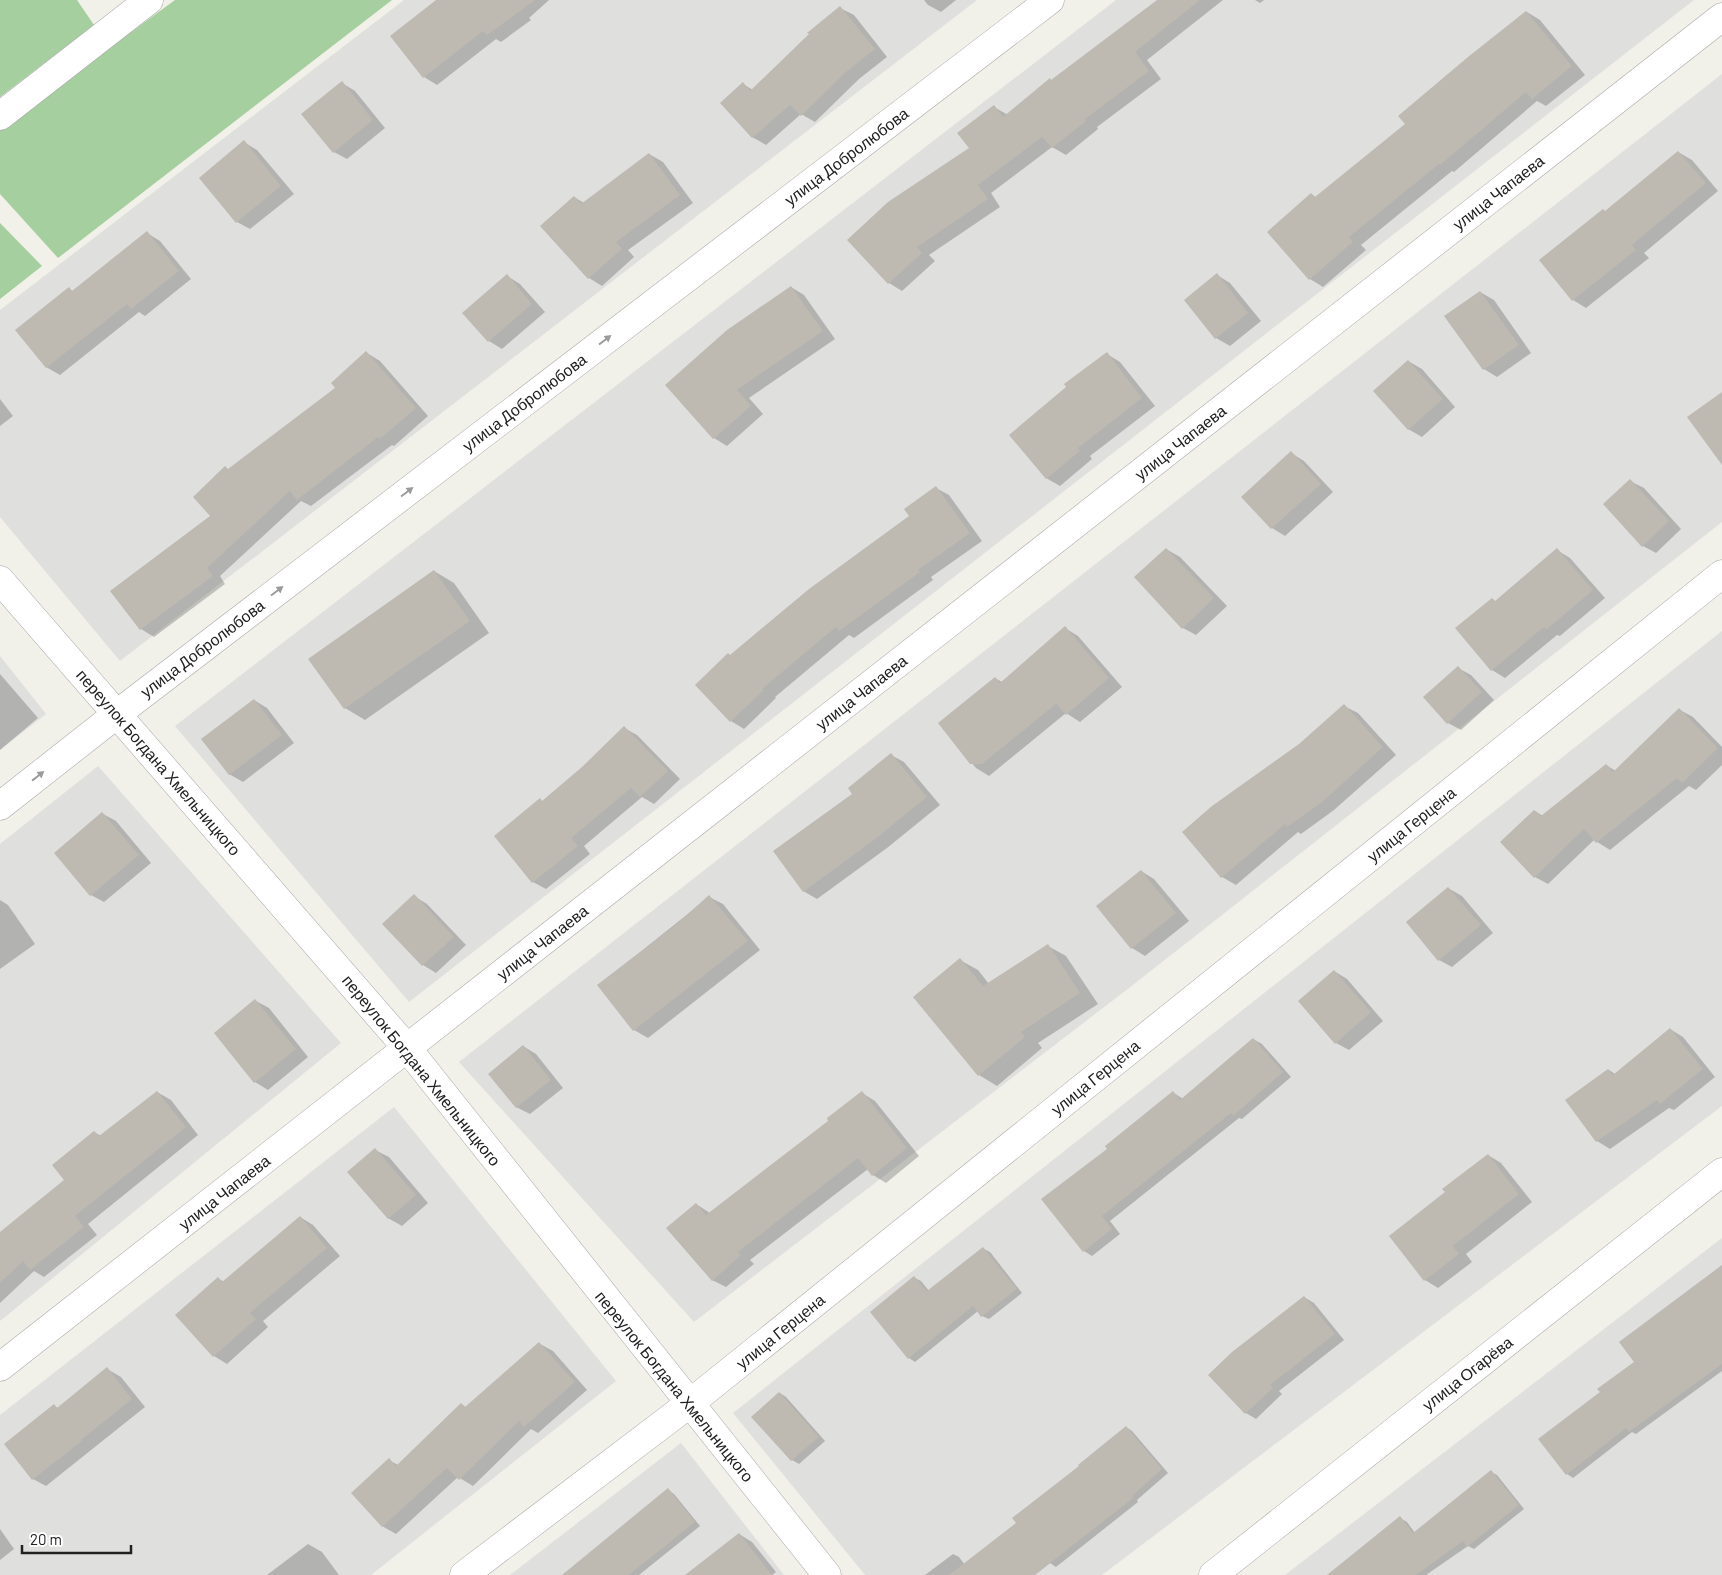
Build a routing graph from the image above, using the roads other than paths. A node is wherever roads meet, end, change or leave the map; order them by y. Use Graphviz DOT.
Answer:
graph roads {
  1 [pos="150,0"];
  2 [pos="1050,0"];
  3 [pos="1722,17"];
  4 [pos="0,116"];
  5 [pos="1722,574"];
  6 [pos="0,580"];
  7 [pos="116,714"];
  8 [pos="0,806"];
  9 [pos="407,1048"];
  10 [pos="1722,1172"];
  11 [pos="0,1368"];
  12 [pos="689,1404"];
  13 [pos="464,1575"];
  14 [pos="826,1575"];
  15 [pos="1213,1575"];
  1 -- 4 [label="street"];
  7 -- 2 [label="street, улица Добролюбова, one-way"];
  3 -- 9 [label="street, улица Чапаева"];
  5 -- 12 [label="street, улица Герцена"];
  6 -- 7 [label="street, переулок Богдана Хмельницкого"];
  8 -- 7 [label="street, улица Добролюбова, one-way"];
  7 -- 9 [label="street, переулок Богдана Хмельницкого"];
  9 -- 11 [label="street, улица Чапаева"];
  9 -- 12 [label="street, переулок Богдана Хмельницкого"];
  10 -- 15 [label="street, улица Огарёва"];
  12 -- 13 [label="street, улица Герцена"];
  12 -- 14 [label="street, переулок Богдана Хмельницкого"];
}
